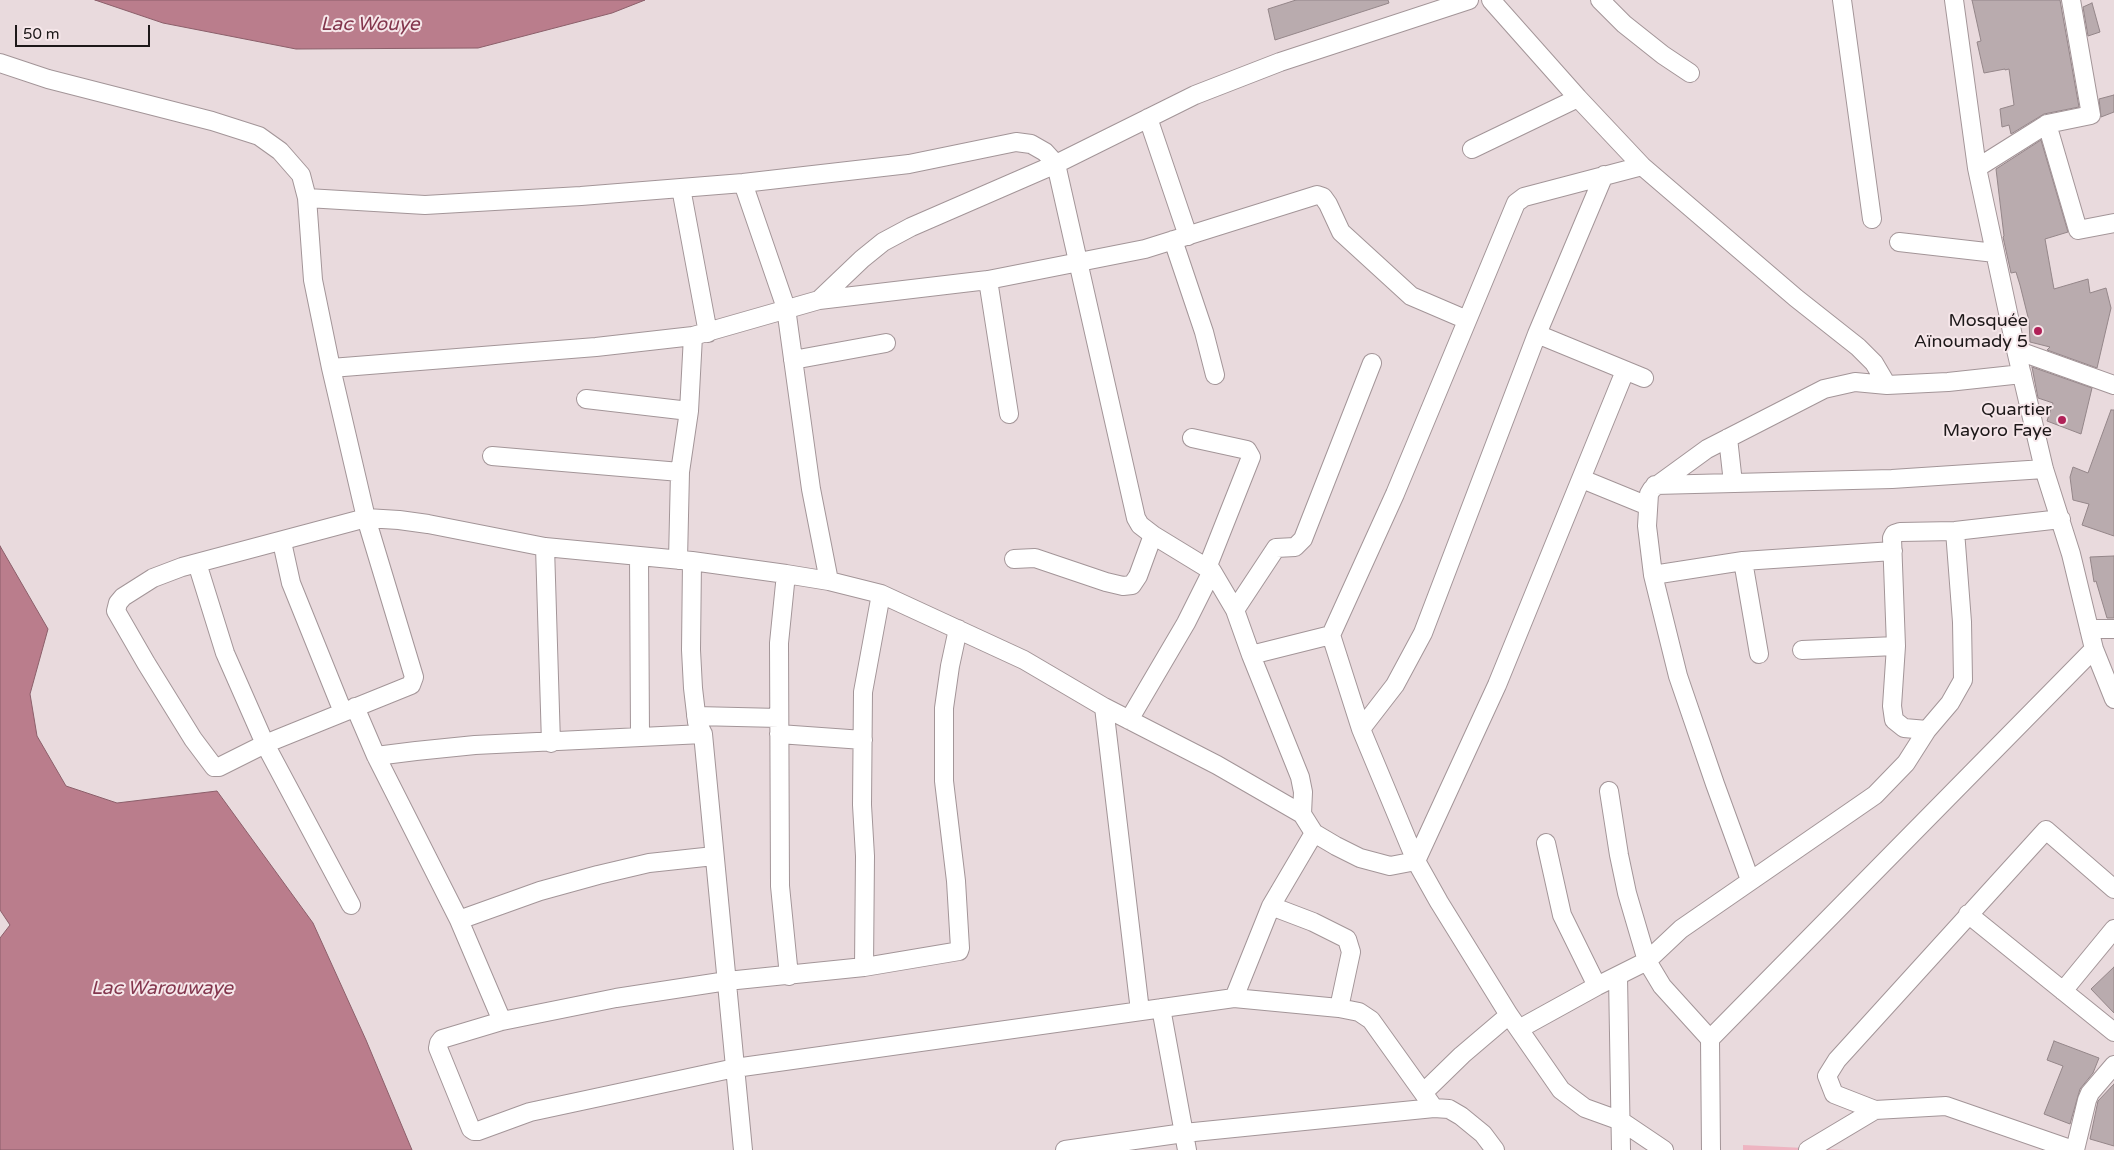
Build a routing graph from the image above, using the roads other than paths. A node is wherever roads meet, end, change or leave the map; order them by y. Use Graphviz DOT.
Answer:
graph roads {
  1 [pos="1469,0"];
  2 [pos="1491,0"];
  3 [pos="1600,0"];
  4 [pos="1842,0"];
  5 [pos="1954,0"];
  6 [pos="2071,0"];
  7 [pos="0,63"];
  8 [pos="1690,73"];
  9 [pos="1578,98"];
  10 [pos="1148,118"];
  11 [pos="2047,124"];
  12 [pos="1472,149"];
  13 [pos="1056,164"];
  14 [pos="1642,166"];
  15 [pos="1977,168"];
  16 [pos="1604,175"];
  17 [pos="743,184"];
  18 [pos="680,188"];
  19 [pos="307,198"];
  20 [pos="1872,219"];
  21 [pos="2114,223"];
  22 [pos="1181,238"];
  23 [pos="1899,242"];
  24 [pos="1995,253"];
  25 [pos="1079,263"];
  26 [pos="988,280"];
  27 [pos="819,300"];
  28 [pos="786,308"];
  29 [pos="1467,320"];
  30 [pos="1537,334"];
  31 [pos="701,335"];
  32 [pos="886,343"];
  33 [pos="2016,350"];
  34 [pos="793,360"];
  35 [pos="1372,363"];
  36 [pos="331,368"];
  37 [pos="1625,371"];
  38 [pos="2022,374"];
  39 [pos="1215,375"];
  40 [pos="1644,378"];
  41 [pos="1887,385"];
  42 [pos="2114,385"];
  43 [pos="586,399"];
  44 [pos="689,411"];
  45 [pos="1010,414"];
  46 [pos="1192,438"];
  47 [pos="1728,438"];
  48 [pos="492,456"];
  49 [pos="2044,469"];
  50 [pos="680,472"];
  51 [pos="1582,479"];
  52 [pos="1734,483"];
  53 [pos="1655,485"];
  54 [pos="1648,506"];
  55 [pos="366,518"];
  56 [pos="2061,519"];
  57 [pos="1955,531"];
  58 [pos="1153,535"];
  59 [pos="282,542"];
  60 [pos="545,547"];
  61 [pos="1893,551"];
  62 [pos="639,556"];
  63 [pos="1014,559"];
  64 [pos="685,560"];
  65 [pos="1743,560"];
  66 [pos="197,563"];
  67 [pos="1210,569"];
  68 [pos="786,574"];
  69 [pos="1653,575"];
  70 [pos="828,581"];
  71 [pos="881,594"];
  72 [pos="1235,610"];
  73 [pos="958,629"];
  74 [pos="2089,629"];
  75 [pos="2114,629"];
  76 [pos="1332,635"];
  77 [pos="1896,646"];
  78 [pos="2094,649"];
  79 [pos="1802,650"];
  80 [pos="1759,654"];
  81 [pos="1251,655"];
  82 [pos="2114,699"];
  83 [pos="1104,707"];
  84 [pos="349,710"];
  85 [pos="696,716"];
  86 [pos="1129,720"];
  87 [pos="779,726"];
  88 [pos="1361,729"];
  89 [pos="1927,730"];
  90 [pos="703,734"];
  91 [pos="640,736"];
  92 [pos="863,740"];
  93 [pos="551,743"];
  94 [pos="266,744"];
  95 [pos="376,756"];
  96 [pos="1610,792"];
  97 [pos="1302,814"];
  98 [pos="1314,833"];
  99 [pos="1546,843"];
  100 [pos="714,856"];
  101 [pos="1416,861"];
  102 [pos="1750,880"];
  103 [pos="2114,889"];
  104 [pos="351,905"];
  105 [pos="1271,906"];
  106 [pos="1968,914"];
  107 [pos="459,920"];
  108 [pos="2114,929"];
  109 [pos="1646,961"];
  110 [pos="864,968"];
  111 [pos="789,976"];
  112 [pos="1618,976"];
  113 [pos="727,981"];
  114 [pos="1597,986"];
  115 [pos="2063,991"];
  116 [pos="1234,998"];
  117 [pos="1160,1008"];
  118 [pos="1339,1008"];
  119 [pos="1140,1011"];
  120 [pos="502,1021"];
  121 [pos="1514,1022"];
  122 [pos="2114,1032"];
  123 [pos="1710,1039"];
  124 [pos="2114,1065"];
  125 [pos="735,1068"];
  126 [pos="1424,1092"];
  127 [pos="1434,1108"];
  128 [pos="1875,1110"];
  129 [pos="1621,1121"];
  130 [pos="1185,1142"];
  131 [pos="742,1150"];
  132 [pos="1065,1150"];
  133 [pos="1495,1150"];
  134 [pos="1621,1150"];
  135 [pos="1664,1150"];
  136 [pos="1711,1150"];
  137 [pos="1808,1150"];
  138 [pos="2074,1150"];
  1 -- 10 [label="street"];
  2 -- 9 [label="street"];
  3 -- 8 [label="street"];
  4 -- 20 [label="street"];
  5 -- 15 [label="street"];
  6 -- 11 [label="street"];
  7 -- 19 [label="street"];
  9 -- 12 [label="street"];
  9 -- 14 [label="street"];
  10 -- 13 [label="street"];
  10 -- 22 [label="street"];
  11 -- 15 [label="street"];
  11 -- 21 [label="street"];
  13 -- 17 [label="street"];
  13 -- 25 [label="street"];
  13 -- 27 [label="street"];
  14 -- 16 [label="street"];
  14 -- 41 [label="street"];
  15 -- 24 [label="street"];
  16 -- 29 [label="street"];
  16 -- 30 [label="street"];
  17 -- 18 [label="street"];
  17 -- 28 [label="street"];
  18 -- 19 [label="street"];
  18 -- 31 [label="street"];
  19 -- 36 [label="street"];
  22 -- 25 [label="street"];
  22 -- 29 [label="street"];
  22 -- 39 [label="street"];
  23 -- 24 [label="street"];
  24 -- 33 [label="street"];
  25 -- 26 [label="street"];
  25 -- 58 [label="street"];
  26 -- 27 [label="street"];
  26 -- 45 [label="street"];
  27 -- 28 [label="street"];
  28 -- 31 [label="street"];
  28 -- 34 [label="street"];
  29 -- 76 [label="street"];
  30 -- 37 [label="street"];
  30 -- 88 [label="street"];
  31 -- 36 [label="street"];
  31 -- 44 [label="street"];
  32 -- 34 [label="street"];
  33 -- 38 [label="street"];
  33 -- 42 [label="street"];
  34 -- 70 [label="street"];
  35 -- 72 [label="street"];
  36 -- 55 [label="street"];
  37 -- 40 [label="street"];
  37 -- 51 [label="street"];
  38 -- 41 [label="street"];
  38 -- 49 [label="street"];
  41 -- 47 [label="street"];
  43 -- 44 [label="street"];
  44 -- 50 [label="street"];
  46 -- 67 [label="street"];
  47 -- 52 [label="street"];
  47 -- 53 [label="street"];
  48 -- 50 [label="street"];
  49 -- 52 [label="street"];
  49 -- 56 [label="street"];
  50 -- 64 [label="street"];
  51 -- 54 [label="street"];
  51 -- 101 [label="street"];
  52 -- 53 [label="street"];
  53 -- 54 [label="street"];
  54 -- 69 [label="street"];
  55 -- 59 [label="street"];
  55 -- 60 [label="street"];
  55 -- 84 [label="street"];
  56 -- 57 [label="street"];
  56 -- 74 [label="street"];
  57 -- 61 [label="street"];
  57 -- 89 [label="street"];
  58 -- 63 [label="street"];
  58 -- 67 [label="street"];
  59 -- 66 [label="street"];
  59 -- 84 [label="street"];
  60 -- 62 [label="street"];
  60 -- 93 [label="street"];
  61 -- 65 [label="street"];
  61 -- 77 [label="street"];
  62 -- 64 [label="street"];
  62 -- 91 [label="street"];
  64 -- 68 [label="street"];
  64 -- 85 [label="street"];
  65 -- 69 [label="street"];
  65 -- 80 [label="street"];
  66 -- 94 [label="street"];
  66 -- 94 [label="street"];
  67 -- 72 [label="street"];
  67 -- 86 [label="street"];
  68 -- 70 [label="street"];
  68 -- 87 [label="street"];
  69 -- 102 [label="street"];
  70 -- 71 [label="street"];
  71 -- 73 [label="street"];
  71 -- 92 [label="street"];
  72 -- 81 [label="street"];
  73 -- 83 [label="street"];
  73 -- 110 [label="street"];
  74 -- 75 [label="street"];
  74 -- 78 [label="street"];
  76 -- 81 [label="street"];
  76 -- 88 [label="street"];
  77 -- 79 [label="street"];
  77 -- 89 [label="street"];
  78 -- 82 [label="street"];
  78 -- 123 [label="street"];
  81 -- 97 [label="street"];
  83 -- 86 [label="street"];
  83 -- 119 [label="street"];
  84 -- 94 [label="street"];
  84 -- 95 [label="street"];
  85 -- 87 [label="street"];
  85 -- 90 [label="street"];
  86 -- 97 [label="street"];
  87 -- 92 [label="street"];
  87 -- 111 [label="street"];
  88 -- 101 [label="street"];
  89 -- 102 [label="street"];
  90 -- 91 [label="street"];
  90 -- 100 [label="street"];
  91 -- 93 [label="street"];
  92 -- 110 [label="street"];
  93 -- 95 [label="street"];
  94 -- 104 [label="street"];
  95 -- 107 [label="street"];
  96 -- 109 [label="street"];
  97 -- 98 [label="street"];
  98 -- 101 [label="street"];
  98 -- 105 [label="street"];
  99 -- 114 [label="street"];
  100 -- 107 [label="street"];
  100 -- 113 [label="street"];
  101 -- 121 [label="street"];
  102 -- 109 [label="street"];
  103 -- 106 [label="street"];
  105 -- 116 [label="street"];
  105 -- 118 [label="street"];
  106 -- 115 [label="street"];
  106 -- 128 [label="street"];
  107 -- 120 [label="street"];
  108 -- 115 [label="street"];
  109 -- 112 [label="street"];
  109 -- 123 [label="street"];
  110 -- 111 [label="street"];
  111 -- 113 [label="street"];
  112 -- 114 [label="street"];
  112 -- 129 [label="street"];
  113 -- 120 [label="street"];
  113 -- 125 [label="street"];
  114 -- 121 [label="street"];
  115 -- 122 [label="street"];
  116 -- 117 [label="street"];
  116 -- 118 [label="street"];
  117 -- 119 [label="street"];
  117 -- 130 [label="street"];
  118 -- 126 [label="street"];
  119 -- 125 [label="street"];
  120 -- 125 [label="street"];
  121 -- 126 [label="street"];
  121 -- 129 [label="street"];
  123 -- 136 [label="street"];
  124 -- 138 [label="street"];
  125 -- 131 [label="street"];
  126 -- 127 [label="street"];
  127 -- 130 [label="street"];
  127 -- 133 [label="street"];
  128 -- 137 [label="street"];
  128 -- 138 [label="street"];
  129 -- 134 [label="street"];
  129 -- 135 [label="street"];
  130 -- 132 [label="street"];
}
